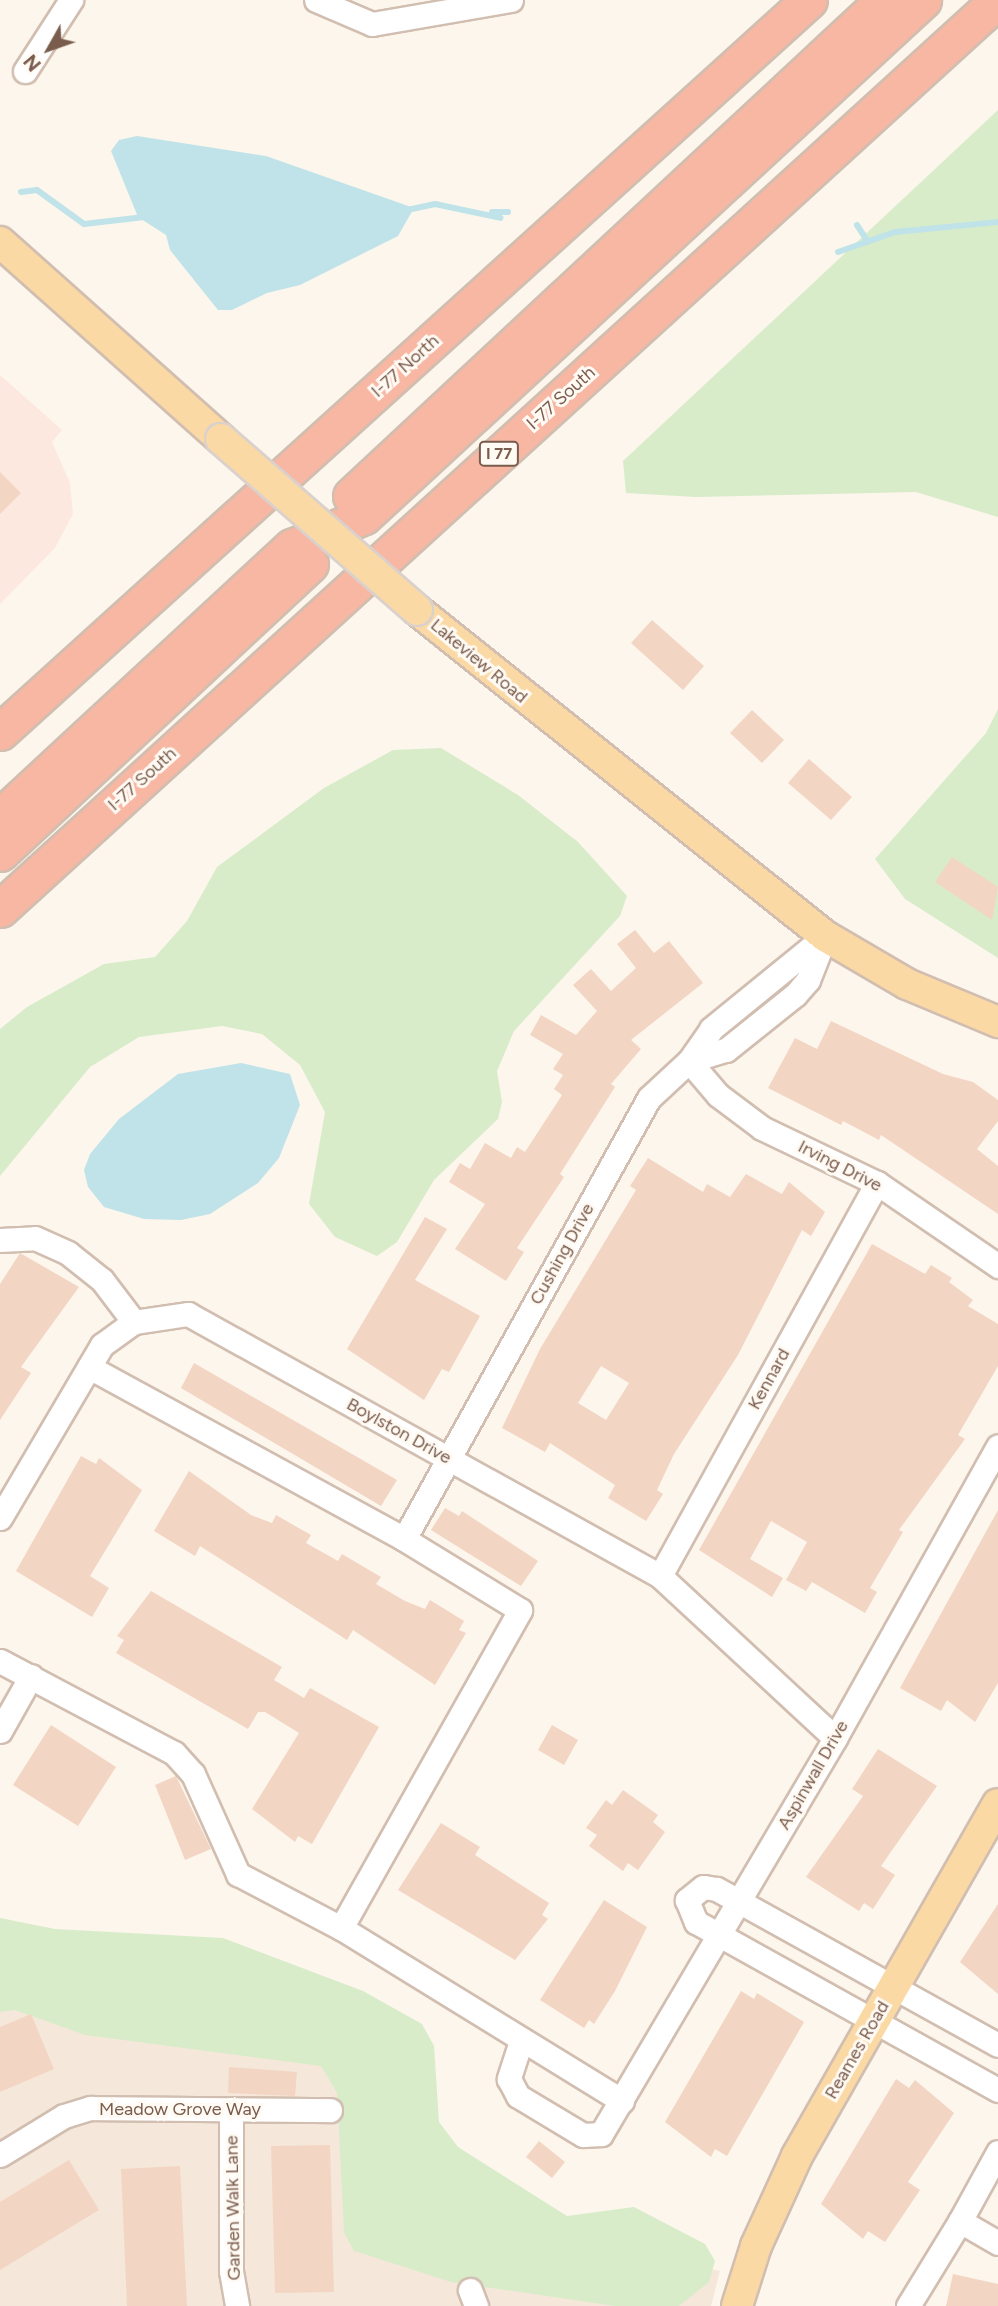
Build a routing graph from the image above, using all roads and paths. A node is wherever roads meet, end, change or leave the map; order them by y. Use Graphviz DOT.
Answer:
graph roads {
  1 [pos="71,0"];
  2 [pos="316,0"];
  3 [pos="511,0"];
  4 [pos="809,0"];
  5 [pos="884,0"];
  6 [pos="923,0"];
  7 [pos="998,0"];
  8 [pos="25,71"];
  9 [pos="0,242"];
  10 [pos="398,469"];
  11 [pos="328,532"];
  12 [pos="258,596"];
  13 [pos="0,732"];
  14 [pos="0,817"];
  15 [pos="0,853"];
  16 [pos="0,909"];
  17 [pos="825,936"];
  18 [pos="998,1022"];
  19 [pos="689,1061"];
  20 [pos="877,1183"];
  21 [pos="0,1240"];
  22 [pos="998,1266"];
  23 [pos="134,1322"];
  24 [pos="89,1367"];
  25 [pos="998,1446"];
  26 [pos="449,1459"];
  27 [pos="0,1518"];
  28 [pos="404,1539"];
  29 [pos="660,1576"];
  30 [pos="0,1661"];
  31 [pos="31,1676"];
  32 [pos="0,1731"];
  33 [pos="835,1738"];
  34 [pos="998,1804"];
  35 [pos="740,1903"];
  36 [pos="341,1928"];
  37 [pos="795,1931"];
  38 [pos="720,1935"];
  39 [pos="775,1965"];
  40 [pos="893,1988"];
  41 [pos="873,2021"];
  42 [pos="521,2041"];
  43 [pos="998,2045"];
  44 [pos="998,2090"];
  45 [pos="622,2101"];
  46 [pos="231,2109"];
  47 [pos="330,2110"];
  48 [pos="998,2152"];
  49 [pos="0,2155"];
  50 [pos="960,2221"];
  51 [pos="998,2243"];
  52 [pos="237,2306"];
  53 [pos="737,2306"];
  54 [pos="908,2306"];
  1 -- 8 [label="street"];
  2 -- 3 [label="street"];
  4 -- 13 [label="highway, I-77 North"];
  5 -- 10 [label="highway"];
  6 -- 10 [label="highway"];
  7 -- 16 [label="highway, I-77 South / I 77"];
  9 -- 11 [label="main road, Lakeview Road, bridge"];
  10 -- 11 [label="highway"];
  11 -- 12 [label="highway"];
  11 -- 17 [label="main road, Lakeview Road, bridge"];
  12 -- 14 [label="highway"];
  12 -- 15 [label="highway"];
  17 -- 18 [label="main road, Lakeview Road"];
  17 -- 19 [label="street, Cushing Drive"];
  19 -- 20 [label="street, Irving Drive"];
  19 -- 26 [label="street, Cushing Drive"];
  20 -- 22 [label="street, Irving Drive"];
  20 -- 29 [label="street, Kennard"];
  21 -- 23 [label="street"];
  23 -- 24 [label="street, Boylston Drive"];
  23 -- 26 [label="street, Boylston Drive"];
  24 -- 27 [label="street, Boylston Drive"];
  24 -- 28 [label="street"];
  25 -- 33 [label="street, Aspinwall Drive"];
  26 -- 28 [label="street, Cushing Drive"];
  26 -- 29 [label="street, Boylston Drive"];
  28 -- 36 [label="street"];
  29 -- 33 [label="street, Boylston Drive"];
  30 -- 31 [label="street"];
  31 -- 32 [label="street"];
  31 -- 36 [label="street"];
  33 -- 35 [label="street, Aspinwall Drive"];
  34 -- 40 [label="main road, Reames Road"];
  35 -- 37 [label="street"];
  35 -- 38 [label="street, Aspinwall Drive"];
  35 -- 38 [label="street"];
  36 -- 42 [label="street"];
  37 -- 39 [label="street"];
  37 -- 40 [label="street"];
  38 -- 39 [label="street"];
  38 -- 45 [label="street, Aspinwall Drive"];
  39 -- 41 [label="street"];
  40 -- 41 [label="main road, Reames Road"];
  40 -- 43 [label="street"];
  41 -- 44 [label="street"];
  41 -- 53 [label="main road, Reames Road"];
  42 -- 45 [label="street"];
  42 -- 45 [label="street, Aspinwall Drive"];
  46 -- 47 [label="street, Meadow Grove Way"];
  46 -- 49 [label="street, Meadow Grove Way"];
  46 -- 52 [label="street, Garden Walk Lane"];
  48 -- 50 [label="street"];
  50 -- 51 [label="street"];
  50 -- 54 [label="street"];
}
